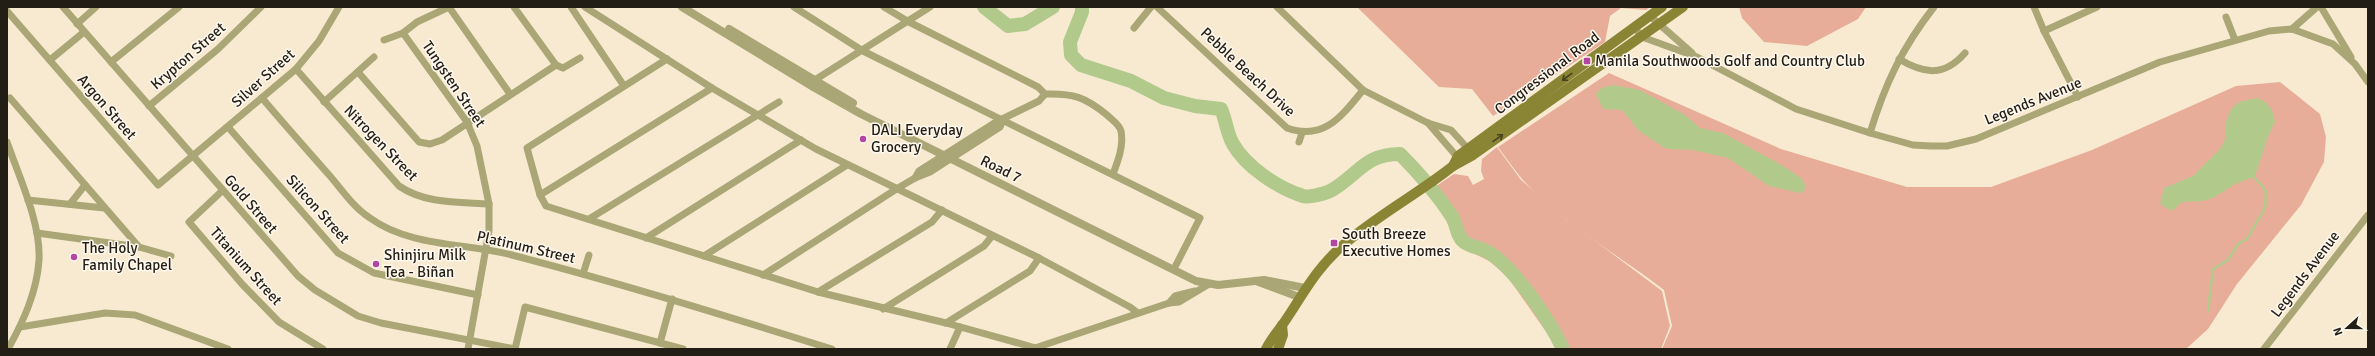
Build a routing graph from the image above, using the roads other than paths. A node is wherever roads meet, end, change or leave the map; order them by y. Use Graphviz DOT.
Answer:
graph roads {
  1 [pos="63,7"];
  2 [pos="96,7"];
  3 [pos="179,7"];
  4 [pos="261,7"];
  5 [pos="338,7"];
  6 [pos="449,7"];
  7 [pos="514,7"];
  8 [pos="571,7"];
  9 [pos="585,7"];
  10 [pos="682,7"];
  11 [pos="794,7"];
  12 [pos="884,7"];
  13 [pos="930,7"];
  14 [pos="1151,7"];
  15 [pos="1157,7"];
  16 [pos="1277,7"];
  17 [pos="1662,7"];
  18 [pos="1683,7"];
  19 [pos="1934,7"];
  20 [pos="2034,7"];
  21 [pos="2097,7"];
  22 [pos="2317,7"];
  23 [pos="2321,7"];
  24 [pos="694,10"];
  25 [pos="7,11"];
  26 [pos="1650,16"];
  27 [pos="2226,17"];
  28 [pos="908,22"];
  29 [pos="78,24"];
  30 [pos="1658,25"];
  31 [pos="1634,27"];
  32 [pos="1134,28"];
  33 [pos="2292,29"];
  34 [pos="2044,31"];
  35 [pos="84,32"];
  36 [pos="403,33"];
  37 [pos="1642,37"];
  38 [pos="384,40"];
  39 [pos="2235,40"];
  40 [pos="863,51"];
  41 [pos="1965,54"];
  42 [pos="374,57"];
  43 [pos="1697,57"];
  44 [pos="580,58"];
  45 [pos="667,59"];
  46 [pos="1899,59"];
  47 [pos="50,60"];
  48 [pos="111,62"];
  49 [pos="2355,64"];
  50 [pos="556,65"];
  51 [pos="296,69"];
  52 [pos="358,72"];
  53 [pos="811,82"];
  54 [pos="2368,82"];
  55 [pos="624,86"];
  56 [pos="712,88"];
  57 [pos="1363,90"];
  58 [pos="510,94"];
  59 [pos="1044,94"];
  60 [pos="2078,97"];
  61 [pos="10,98"];
  62 [pos="262,98"];
  63 [pos="324,102"];
  64 [pos="779,102"];
  65 [pos="149,106"];
  66 [pos="760,115"];
  67 [pos="1003,120"];
  68 [pos="467,122"];
  69 [pos="1428,123"];
  70 [pos="228,127"];
  71 [pos="1302,133"];
  72 [pos="1870,133"];
  73 [pos="801,140"];
  74 [pos="7,142"];
  75 [pos="1299,142"];
  76 [pos="1471,152"];
  77 [pos="950,156"];
  78 [pos="193,157"];
  79 [pos="1458,162"];
  80 [pos="847,165"];
  81 [pos="1113,174"];
  82 [pos="85,185"];
  83 [pos="898,188"];
  84 [pos="222,191"];
  85 [pos="540,195"];
  86 [pos="28,200"];
  87 [pos="70,204"];
  88 [pos="489,204"];
  89 [pos="104,208"];
  90 [pos="942,210"];
  91 [pos="2368,217"];
  92 [pos="589,219"];
  93 [pos="36,233"];
  94 [pos="992,236"];
  95 [pos="646,238"];
  96 [pos="139,247"];
  97 [pos="486,249"];
  98 [pos="589,255"];
  99 [pos="171,256"];
  100 [pos="704,256"];
  101 [pos="1039,258"];
  102 [pos="1176,265"];
  103 [pos="583,274"];
  104 [pos="764,275"];
  105 [pos="1209,284"];
  106 [pos="818,292"];
  107 [pos="1302,292"];
  108 [pos="478,295"];
  109 [pos="672,299"];
  110 [pos="883,309"];
  111 [pos="1138,313"];
  112 [pos="946,323"];
  113 [pos="1282,325"];
  114 [pos="20,327"];
  115 [pos="960,327"];
  116 [pos="470,340"];
  117 [pos="660,343"];
  118 [pos="1034,348"];
  119 [pos="8,349"];
  120 [pos="228,349"];
  121 [pos="323,349"];
  122 [pos="468,349"];
  123 [pos="515,349"];
  124 [pos="683,349"];
  125 [pos="832,349"];
  126 [pos="950,349"];
  127 [pos="1266,349"];
  128 [pos="1278,349"];
  129 [pos="2264,349"];
  1 -- 29 [label="street, Gold Street"];
  2 -- 29 [label="street"];
  3 -- 48 [label="street"];
  4 -- 65 [label="street, Krypton Street"];
  5 -- 51 [label="street, Silver Street"];
  6 -- 36 [label="street"];
  6 -- 58 [label="street"];
  7 -- 50 [label="street"];
  8 -- 55 [label="street"];
  9 -- 45 [label="street"];
  10 -- 24 [label="street, Road 7"];
  11 -- 40 [label="street"];
  12 -- 28 [label="street"];
  13 -- 28 [label="street"];
  14 -- 32 [label="street"];
  15 -- 71 [label="street, Pebble Beach Drive"];
  16 -- 57 [label="street"];
  17 -- 26 [label="main road, Congressional Road"];
  18 -- 30 [label="main road"];
  19 -- 46 [label="street"];
  20 -- 34 [label="street"];
  21 -- 34 [label="street"];
  22 -- 33 [label="street"];
  23 -- 49 [label="street"];
  24 -- 53 [label="street, Road 7"];
  25 -- 47 [label="street, Argon Street"];
  26 -- 30 [label="street, Legends Avenue"];
  26 -- 31 [label="main road, Congressional Road"];
  27 -- 39 [label="street"];
  28 -- 40 [label="street"];
  28 -- 59 [label="street"];
  29 -- 35 [label="street, Gold Street"];
  30 -- 37 [label="main road"];
  30 -- 43 [label="street, Legends Avenue"];
  31 -- 37 [label="street"];
  31 -- 76 [label="main road, Congressional Road, one-way"];
  33 -- 39 [label="street, Legends Avenue"];
  33 -- 49 [label="street, Legends Avenue"];
  34 -- 60 [label="street"];
  35 -- 47 [label="street"];
  35 -- 48 [label="street, Gold Street"];
  36 -- 38 [label="street"];
  36 -- 68 [label="street, Tungsten Street"];
  37 -- 43 [label="street, Legends Avenue"];
  76 -- 37 [label="main road, Congressional Road, one-way"];
  39 -- 60 [label="street, Legends Avenue"];
  40 -- 53 [label="street"];
  40 -- 67 [label="street"];
  41 -- 46 [label="street"];
  42 -- 52 [label="street"];
  43 -- 72 [label="street, Legends Avenue"];
  44 -- 50 [label="street"];
  45 -- 55 [label="street"];
  45 -- 56 [label="street"];
  46 -- 72 [label="street"];
  47 -- 78 [label="street, Argon Street"];
  48 -- 65 [label="street, Gold Street"];
  49 -- 54 [label="street, Legends Avenue"];
  50 -- 58 [label="street"];
  51 -- 62 [label="street, Silver Street"];
  51 -- 63 [label="street, Nitrogen Street"];
  52 -- 63 [label="street"];
  52 -- 68 [label="street"];
  53 -- 77 [label="street, Road 7"];
  55 -- 85 [label="street"];
  56 -- 66 [label="street"];
  56 -- 85 [label="street"];
  57 -- 69 [label="street"];
  57 -- 71 [label="street, Pebble Beach Drive"];
  58 -- 68 [label="street"];
  59 -- 67 [label="street"];
  59 -- 81 [label="street"];
  60 -- 72 [label="street, Legends Avenue"];
  61 -- 82 [label="street"];
  62 -- 70 [label="street, Silver Street"];
  62 -- 97 [label="street, Platinum Street"];
  63 -- 88 [label="street, Nitrogen Street"];
  64 -- 66 [label="street"];
  65 -- 78 [label="street, Gold Street"];
  66 -- 73 [label="street"];
  66 -- 92 [label="street"];
  67 -- 77 [label="street"];
  67 -- 81 [label="street"];
  68 -- 88 [label="street, Tungsten Street"];
  69 -- 76 [label="street"];
  69 -- 79 [label="street"];
  70 -- 78 [label="street, Silver Street"];
  70 -- 108 [label="street, Silicon Street"];
  71 -- 75 [label="street"];
  73 -- 80 [label="street"];
  73 -- 95 [label="street"];
  74 -- 86 [label="street"];
  76 -- 79 [label="main road, Congressional Road"];
  77 -- 83 [label="street"];
  77 -- 102 [label="street, Road 7"];
  77 -- 105 [label="street, Road 7"];
  78 -- 84 [label="street, Gold Street"];
  79 -- 107 [label="main road, Congressional Road"];
  80 -- 83 [label="street"];
  80 -- 100 [label="street"];
  81 -- 102 [label="street"];
  82 -- 87 [label="street"];
  82 -- 89 [label="street"];
  83 -- 90 [label="street"];
  83 -- 104 [label="street"];
  84 -- 116 [label="street, Gold Street"];
  84 -- 121 [label="street, Titanium Street"];
  85 -- 92 [label="street"];
  86 -- 87 [label="street"];
  86 -- 93 [label="street"];
  87 -- 89 [label="street"];
  88 -- 97 [label="street, Tungsten Street"];
  89 -- 96 [label="street"];
  90 -- 94 [label="street"];
  90 -- 106 [label="street"];
  91 -- 129 [label="street, Legends Avenue"];
  92 -- 95 [label="street"];
  93 -- 96 [label="street"];
  93 -- 114 [label="street"];
  94 -- 101 [label="street"];
  94 -- 110 [label="street"];
  95 -- 100 [label="street"];
  96 -- 99 [label="street"];
  97 -- 103 [label="street, Platinum Street"];
  97 -- 108 [label="street, Tungsten Street"];
  98 -- 103 [label="street"];
  100 -- 104 [label="street"];
  101 -- 111 [label="street"];
  101 -- 112 [label="street"];
  102 -- 105 [label="street, Road 7"];
  103 -- 109 [label="street, Platinum Street"];
  104 -- 106 [label="street"];
  105 -- 107 [label="street, Road 7"];
  105 -- 111 [label="street"];
  106 -- 110 [label="street"];
  107 -- 113 [label="main road, Congressional Road"];
  108 -- 116 [label="street, Tungsten Street"];
  109 -- 117 [label="street"];
  109 -- 125 [label="street, Platinum Street"];
  110 -- 112 [label="street"];
  111 -- 118 [label="street"];
  112 -- 115 [label="street"];
  113 -- 127 [label="main road, Congressional Road"];
  113 -- 128 [label="main road, Congressional Road"];
  114 -- 119 [label="street"];
  114 -- 120 [label="street"];
  115 -- 118 [label="street"];
  115 -- 126 [label="street"];
  116 -- 122 [label="street"];
  116 -- 123 [label="street, Gold Street"];
  117 -- 123 [label="street"];
  117 -- 124 [label="street"];
}
